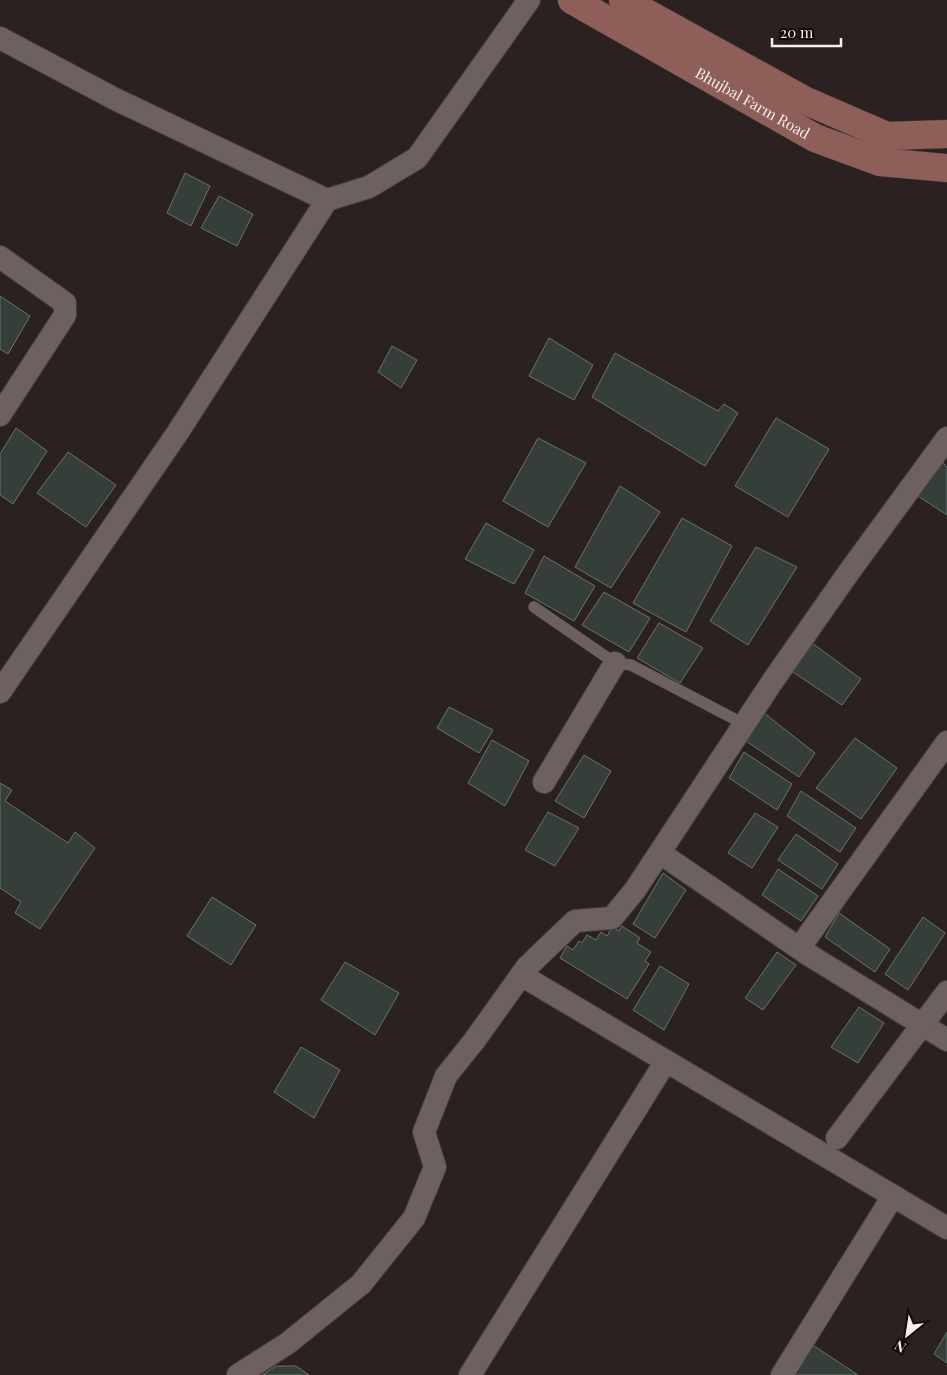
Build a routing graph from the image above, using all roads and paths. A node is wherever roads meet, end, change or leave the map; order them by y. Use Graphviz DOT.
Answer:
graph roads {
  1 [pos="529,0"];
  2 [pos="572,0"];
  3 [pos="623,0"];
  4 [pos="0,38"];
  5 [pos="947,134"];
  6 [pos="947,168"];
  7 [pos="327,200"];
  8 [pos="0,257"];
  9 [pos="0,414"];
  10 [pos="947,438"];
  11 [pos="534,607"];
  12 [pos="615,663"];
  13 [pos="0,691"];
  14 [pos="744,724"];
  15 [pos="947,742"];
  16 [pos="544,782"];
  17 [pos="660,852"];
  18 [pos="800,948"];
  19 [pos="521,975"];
  20 [pos="947,992"];
  21 [pos="922,1024"];
  22 [pos="947,1040"];
  23 [pos="666,1061"];
  24 [pos="837,1138"];
  25 [pos="892,1196"];
  26 [pos="947,1228"];
  27 [pos="238,1375"];
  28 [pos="470,1375"];
  29 [pos="782,1375"];
  1 -- 7 [label="street"];
  2 -- 6 [label="main road, Bhujbal Farm Road"];
  3 -- 5 [label="main road, Bhujbal Farm Road"];
  4 -- 7 [label="street"];
  7 -- 13 [label="street"];
  8 -- 9 [label="street"];
  10 -- 14 [label="street"];
  11 -- 12 [label="lane"];
  12 -- 14 [label="lane"];
  12 -- 16 [label="street"];
  14 -- 17 [label="street"];
  15 -- 18 [label="street"];
  17 -- 18 [label="street"];
  17 -- 19 [label="street"];
  18 -- 21 [label="street"];
  19 -- 23 [label="street"];
  19 -- 27 [label="street"];
  20 -- 21 [label="street"];
  21 -- 22 [label="street"];
  21 -- 24 [label="street"];
  23 -- 25 [label="street"];
  23 -- 28 [label="street"];
  25 -- 26 [label="street"];
  25 -- 29 [label="street"];
}
